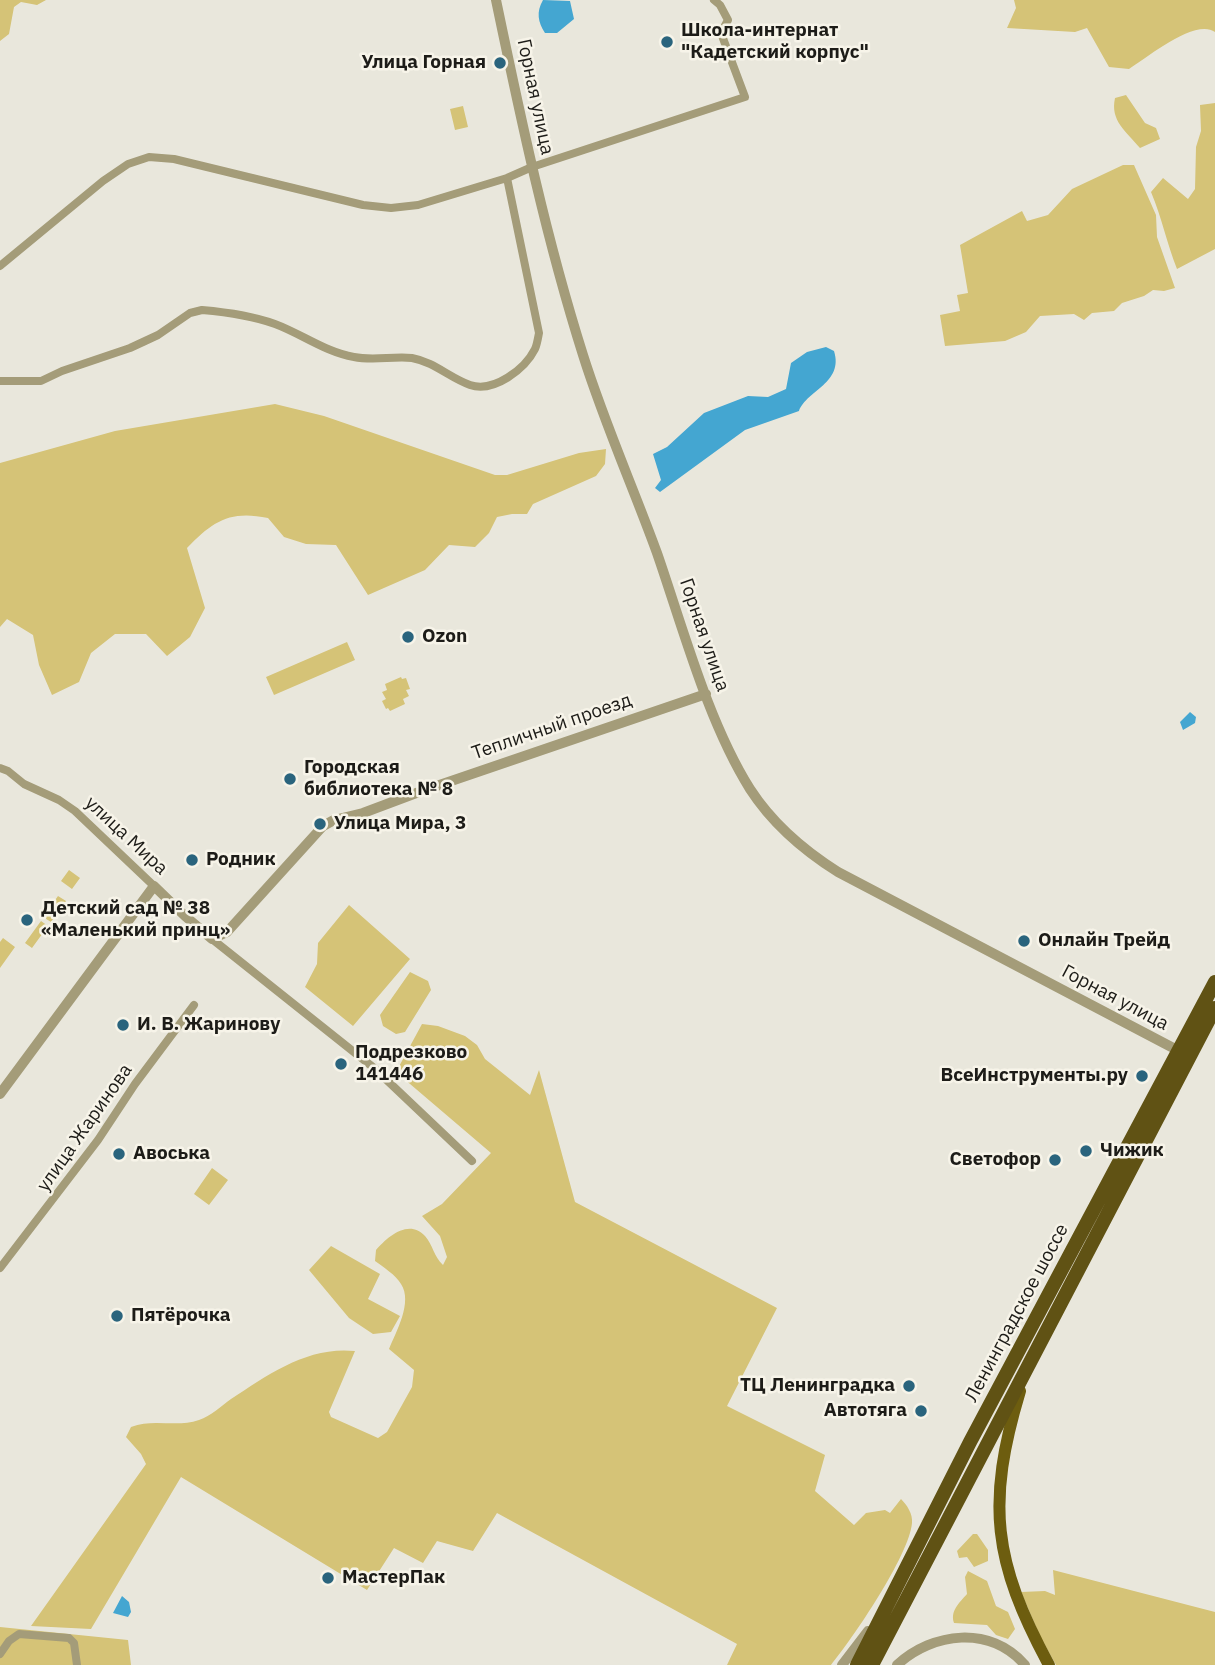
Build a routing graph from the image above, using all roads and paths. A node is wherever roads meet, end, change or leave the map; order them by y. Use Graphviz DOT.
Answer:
graph roads {
  1 [pos="496,0"];
  2 [pos="714,0"];
  3 [pos="532,167"];
  4 [pos="507,178"];
  5 [pos="0,266"];
  6 [pos="0,381"];
  7 [pos="706,694"];
  8 [pos="4,769"];
  9 [pos="153,886"];
  10 [pos="212,939"];
  11 [pos="1215,982"];
  12 [pos="194,1004"];
  13 [pos="1215,1007"];
  14 [pos="1179,1051"];
  15 [pos="0,1094"];
  16 [pos="472,1161"];
  17 [pos="0,1268"];
  18 [pos="1020,1364"];
  19 [pos="901,1578"];
  20 [pos="0,1654"];
  21 [pos="77,1665"];
  22 [pos="842,1665"];
  23 [pos="857,1665"];
  24 [pos="872,1665"];
  25 [pos="897,1665"];
  26 [pos="1025,1665"];
  27 [pos="1049,1665"];
  1 -- 3 [label="street, Горная улица"];
  2 -- 3 [label="street"];
  3 -- 4 [label="street"];
  3 -- 7 [label="street, Горная улица"];
  4 -- 5 [label="street"];
  4 -- 6 [label="street"];
  7 -- 10 [label="street, Тепличный проезд"];
  7 -- 14 [label="street, Горная улица"];
  8 -- 9 [label="street, улица Мира"];
  9 -- 10 [label="street, улица Мира"];
  9 -- 15 [label="street"];
  10 -- 16 [label="street"];
  11 -- 14 [label="highway, Ленинградское шоссе"];
  12 -- 17 [label="street, улица Жаринова"];
  13 -- 18 [label="highway, Ленинградское шоссе"];
  14 -- 18 [label="highway, Ленинградское шоссе"];
  18 -- 19 [label="highway, Ленинградское шоссе"];
  18 -- 24 [label="highway, Ленинградское шоссе"];
  18 -- 27 [label="main road"];
  19 -- 22 [label="street"];
  19 -- 23 [label="highway, Ленинградское шоссе"];
  20 -- 21 [label="street"];
  25 -- 26 [label="street"];
}
